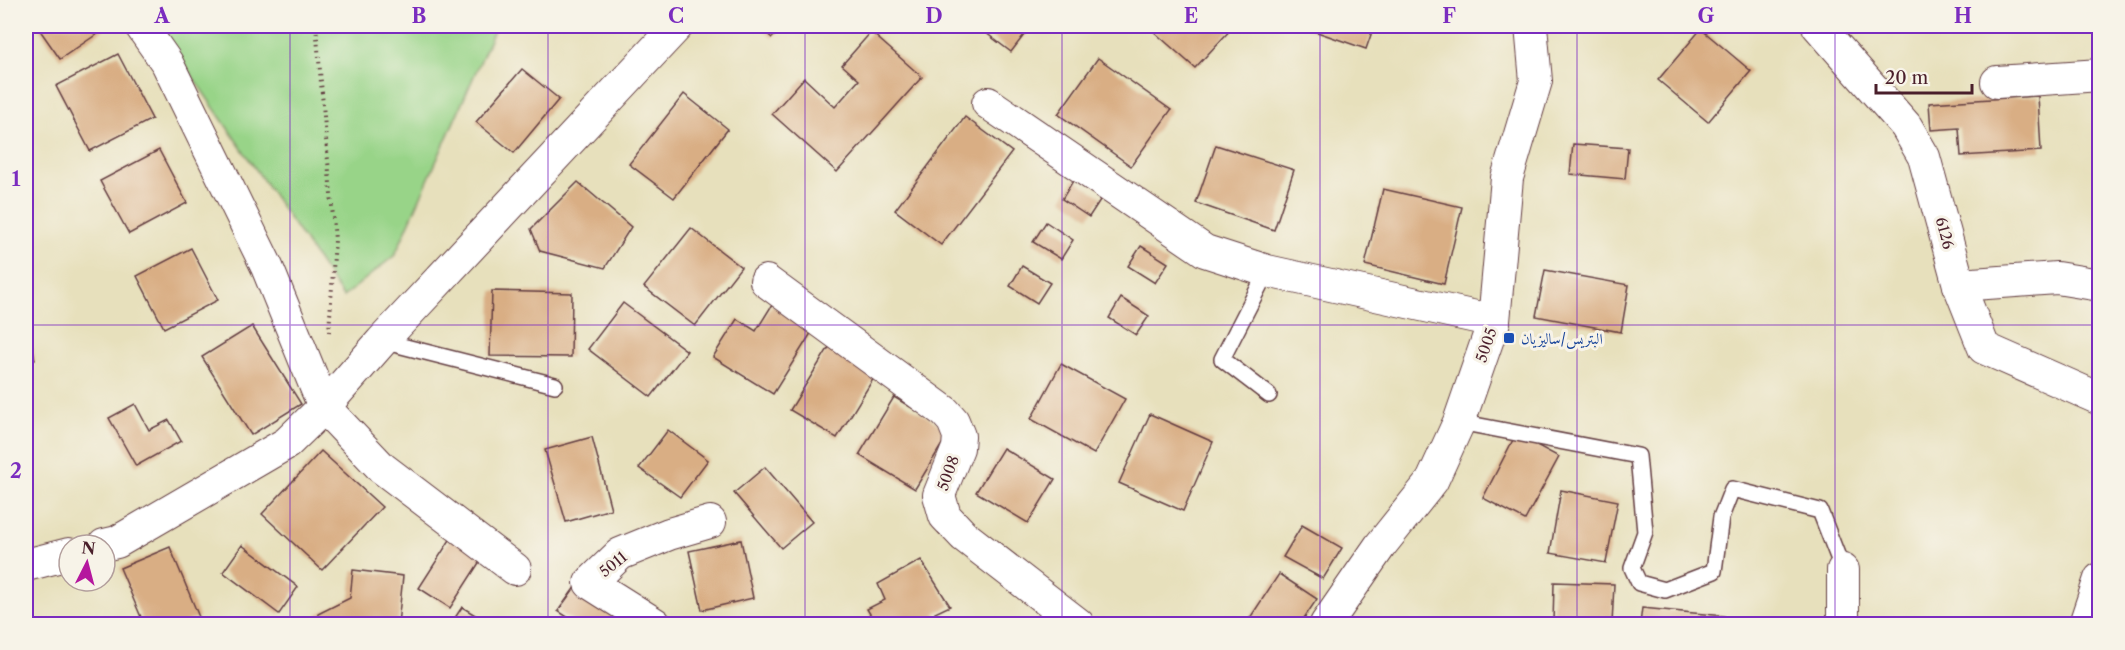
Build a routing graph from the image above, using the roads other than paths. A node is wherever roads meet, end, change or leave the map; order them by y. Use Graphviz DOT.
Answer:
graph roads {
  1 [pos="141,26"];
  2 [pos="676,26"];
  3 [pos="1531,26"];
  4 [pos="1818,26"];
  5 [pos="2100,75"];
  6 [pos="1997,82"];
  7 [pos="988,103"];
  8 [pos="1267,271"];
  9 [pos="766,281"];
  10 [pos="1959,285"];
  11 [pos="2100,285"];
  12 [pos="1494,321"];
  13 [pos="382,341"];
  14 [pos="555,385"];
  15 [pos="1269,395"];
  16 [pos="2100,399"];
  17 [pos="324,407"];
  18 [pos="1460,422"];
  19 [pos="710,522"];
  20 [pos="117,542"];
  21 [pos="57,557"];
  22 [pos="26,565"];
  23 [pos="515,569"];
  24 [pos="1843,570"];
  25 [pos="2100,579"];
  26 [pos="655,624"];
  27 [pos="1078,624"];
  28 [pos="1326,624"];
  29 [pos="1843,624"];
  30 [pos="2085,624"];
  1 -- 17 [label="street"];
  2 -- 13 [label="street"];
  3 -- 12 [label="street, 5005"];
  4 -- 10 [label="street, 6126"];
  5 -- 6 [label="street"];
  7 -- 8 [label="street"];
  8 -- 12 [label="street"];
  8 -- 15 [label="lane"];
  9 -- 27 [label="street, 5008"];
  10 -- 11 [label="street"];
  10 -- 16 [label="street, 6126"];
  12 -- 18 [label="street, 5005"];
  13 -- 14 [label="lane"];
  13 -- 17 [label="street"];
  17 -- 20 [label="street"];
  17 -- 23 [label="street"];
  18 -- 24 [label="lane"];
  18 -- 28 [label="street, 5005"];
  19 -- 26 [label="street, 5011"];
  21 -- 22 [label="street"];
  24 -- 29 [label="street"];
  25 -- 30 [label="street"];
}
